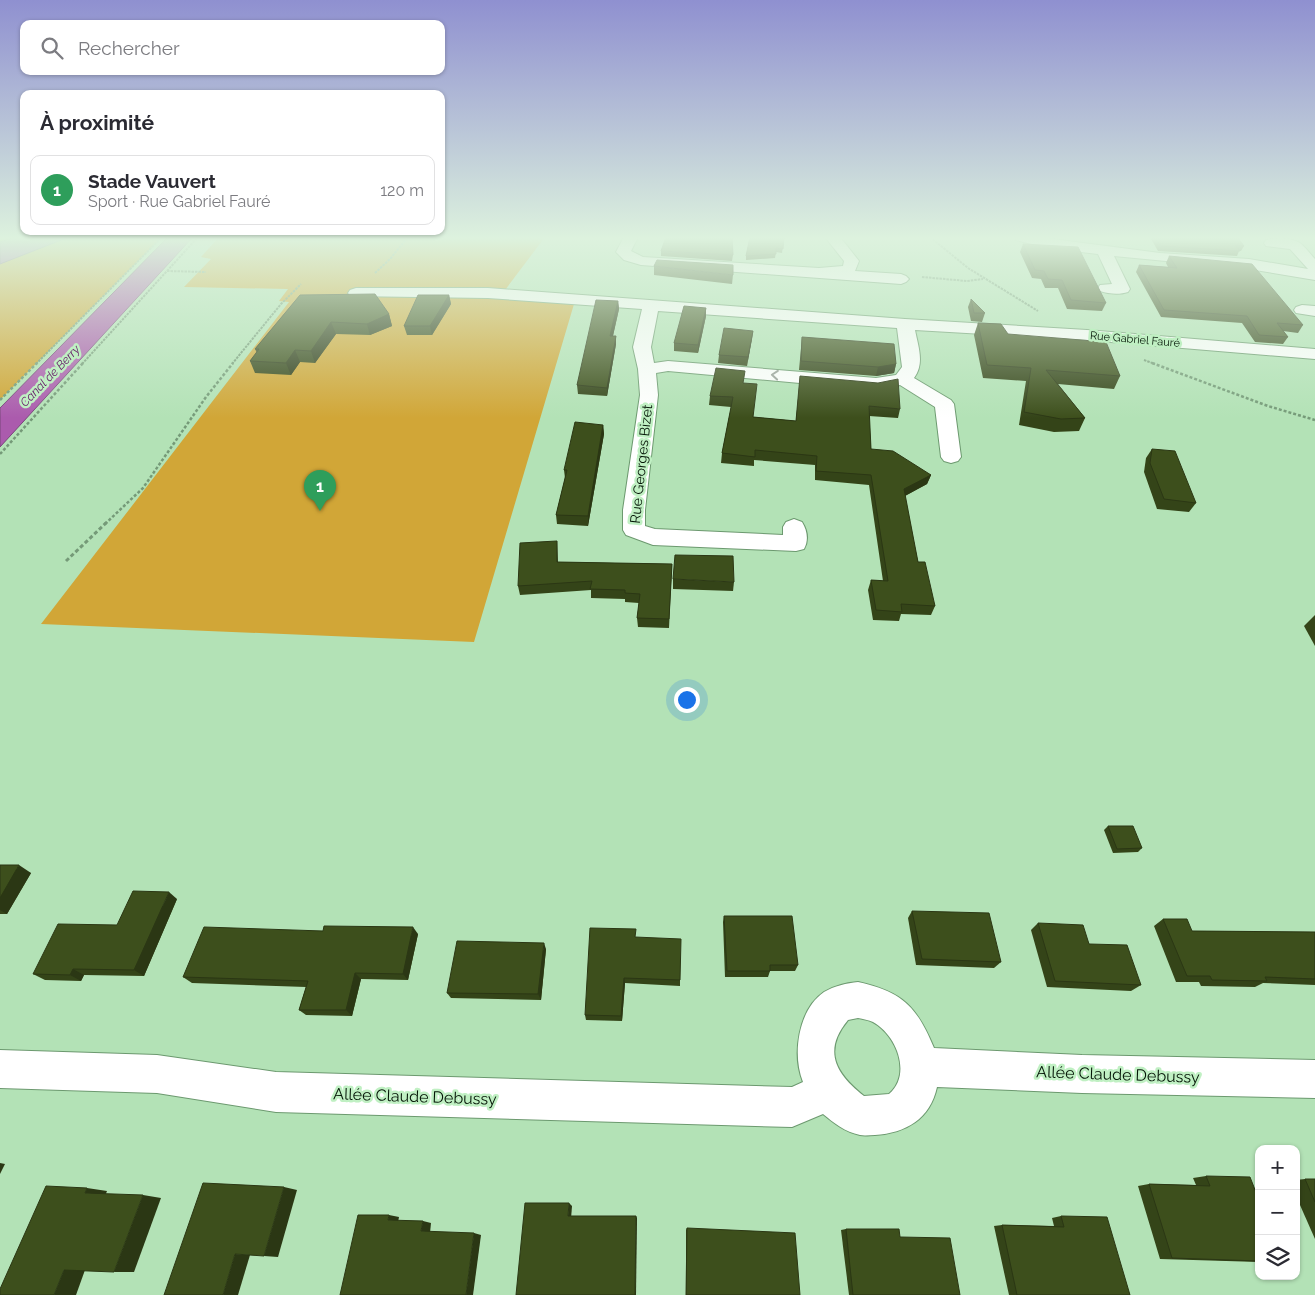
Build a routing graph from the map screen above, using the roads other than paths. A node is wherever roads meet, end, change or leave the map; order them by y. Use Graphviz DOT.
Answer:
graph roads {
  1 [pos="548,297"];
  2 [pos="651,305"];
  3 [pos="906,324"];
  4 [pos="1315,354"];
  5 [pos="647,369"];
  6 [pos="903,379"];
  7 [pos="951,457"];
  8 [pos="794,527"];
  9 [pos="920,1068"];
  10 [pos="0,1069"];
  11 [pos="1315,1079"];
  12 [pos="829,1091"];
  1 -- 2 [label="street, Rue Gabriel Fauré"];
  2 -- 3 [label="street, Rue Gabriel Fauré"];
  2 -- 5 [label="street, Rue Georges Bizet"];
  3 -- 4 [label="street, Rue Gabriel Fauré"];
  3 -- 6 [label="street"];
  6 -- 5 [label="street, one-way"];
  5 -- 8 [label="street, Rue Georges Bizet"];
  6 -- 7 [label="street"];
  9 -- 11 [label="street, Allée Claude Debussy"];
  9 -- 12 [label="street"];
  9 -- 12 [label="street"];
  10 -- 12 [label="street, Allée Claude Debussy"];
}
